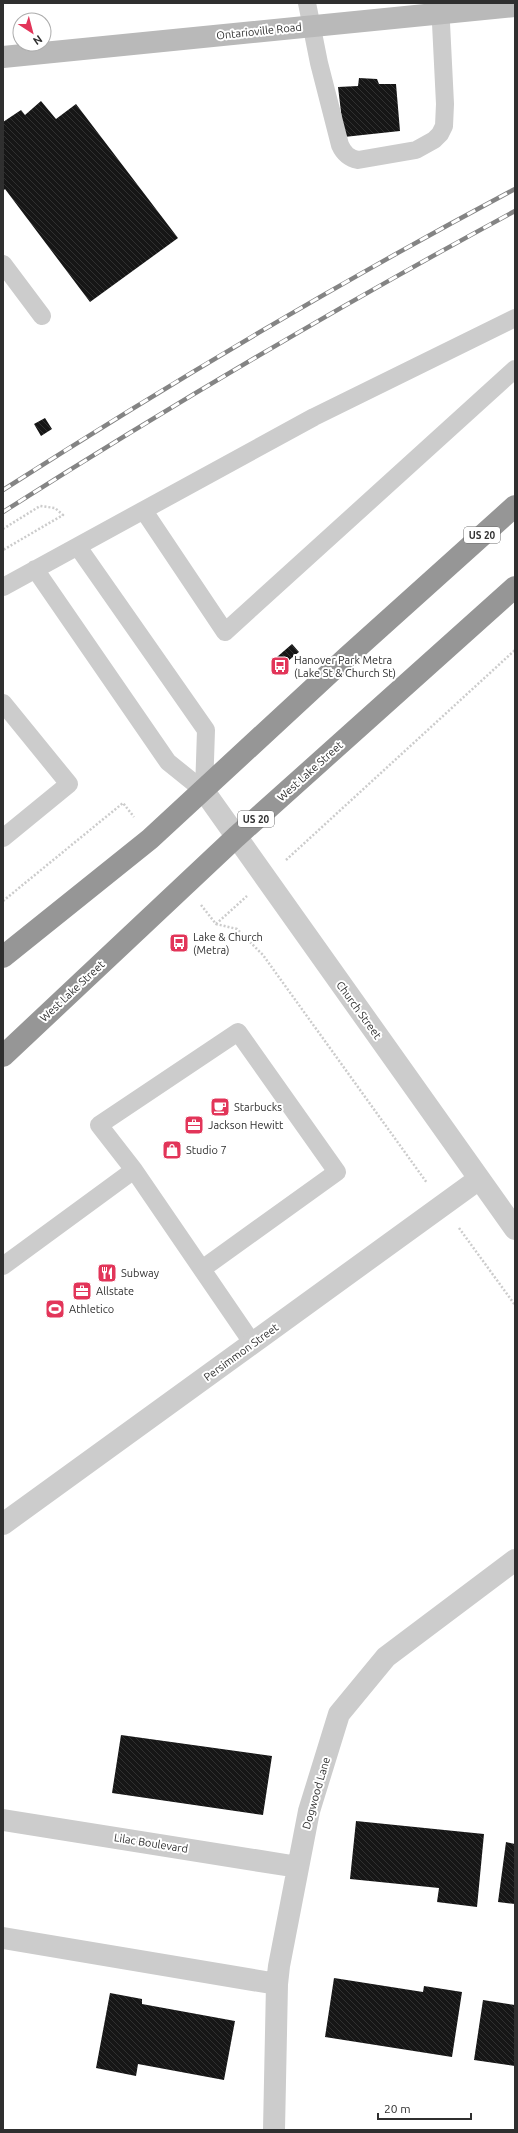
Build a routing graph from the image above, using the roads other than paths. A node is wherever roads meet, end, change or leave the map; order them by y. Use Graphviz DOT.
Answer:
graph roads {
  1 [pos="307,3"];
  2 [pos="515,6"];
  3 [pos="441,9"];
  4 [pos="310,26"];
  5 [pos="3,58"];
  6 [pos="3,264"];
  7 [pos="42,316"];
  8 [pos="515,318"];
  9 [pos="515,369"];
  10 [pos="515,506"];
  11 [pos="144,511"];
  12 [pos="78,547"];
  13 [pos="35,569"];
  14 [pos="3,587"];
  15 [pos="515,588"];
  16 [pos="3,702"];
  17 [pos="204,791"];
  18 [pos="3,838"];
  19 [pos="236,838"];
  20 [pos="3,957"];
  21 [pos="3,1056"];
  22 [pos="134,1170"];
  23 [pos="479,1179"];
  24 [pos="515,1229"];
  25 [pos="3,1266"];
  26 [pos="202,1269"];
  27 [pos="253,1344"];
  28 [pos="3,1524"];
  29 [pos="515,1560"];
  30 [pos="3,1820"];
  31 [pos="298,1867"];
  32 [pos="3,1938"];
  33 [pos="277,1984"];
  34 [pos="274,2130"];
  1 -- 4 [label="lane"];
  2 -- 3 [label="street, Ontarioville Road"];
  3 -- 4 [label="street, Ontarioville Road"];
  3 -- 4 [label="lane"];
  4 -- 5 [label="street, Ontarioville Road"];
  6 -- 7 [label="lane"];
  8 -- 11 [label="lane"];
  9 -- 11 [label="lane"];
  10 -- 17 [label="highway, US 20"];
  11 -- 12 [label="lane"];
  12 -- 13 [label="lane"];
  12 -- 17 [label="lane"];
  13 -- 14 [label="lane"];
  13 -- 17 [label="lane"];
  15 -- 19 [label="highway, West Lake Street / US 20"];
  16 -- 18 [label="lane"];
  17 -- 19 [label="street, Church Street"];
  17 -- 20 [label="highway, US 20"];
  19 -- 21 [label="highway, West Lake Street / US 20"];
  19 -- 23 [label="street, Church Street"];
  22 -- 25 [label="lane"];
  22 -- 26 [label="lane"];
  22 -- 26 [label="lane"];
  23 -- 24 [label="street, Church Street"];
  23 -- 27 [label="street, Persimmon Street"];
  26 -- 27 [label="lane"];
  27 -- 28 [label="street, Persimmon Street"];
  29 -- 31 [label="street, Dogwood Lane"];
  30 -- 31 [label="street, Lilac Boulevard"];
  31 -- 33 [label="street, Dogwood Lane"];
  32 -- 33 [label="street"];
  33 -- 34 [label="street, Dogwood Lane"];
}
